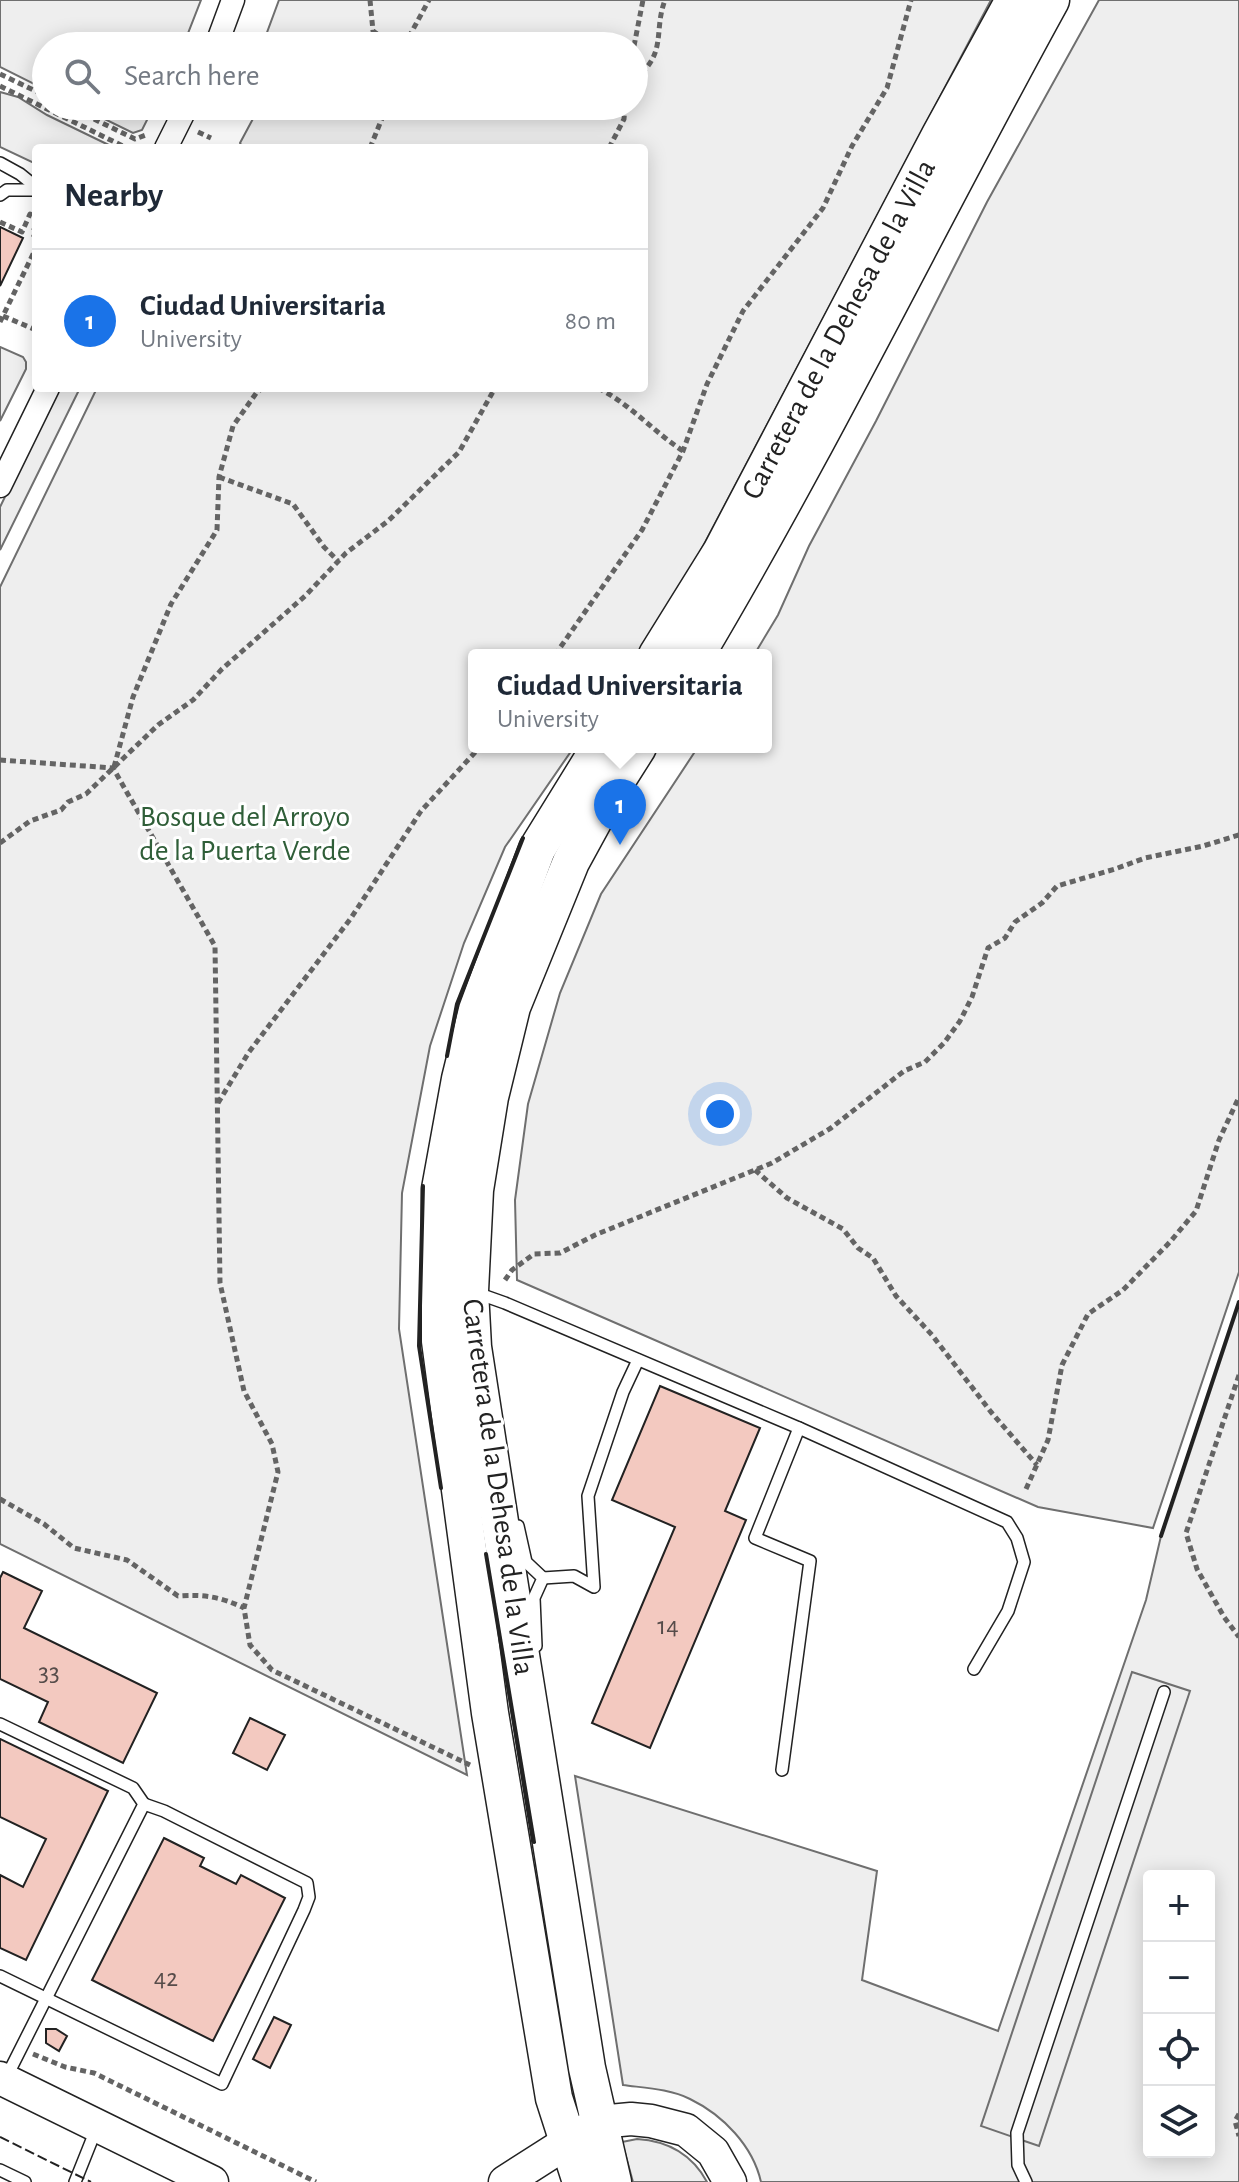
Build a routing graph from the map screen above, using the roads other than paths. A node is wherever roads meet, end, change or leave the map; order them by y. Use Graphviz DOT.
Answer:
graph roads {
  1 [pos="233,0"];
  2 [pos="1014,0"];
  3 [pos="1051,0"];
  4 [pos="221,32"];
  5 [pos="175,120"];
  6 [pos="159,140"];
  7 [pos="0,163"];
  8 [pos="32,184"];
  9 [pos="32,188"];
  10 [pos="0,195"];
  11 [pos="46,392"];
  12 [pos="0,486"];
  13 [pos="661,649"];
  14 [pos="700,649"];
  15 [pos="596,753"];
  16 [pos="634,753"];
  17 [pos="470,1291"];
  18 [pos="473,1347"];
  19 [pos="638,1360"];
  20 [pos="799,1428"];
  21 [pos="507,1485"];
  22 [pos="515,1516"];
  23 [pos="543,1578"];
  24 [pos="537,1661"];
  25 [pos="974,1669"];
  26 [pos="538,1676"];
  27 [pos="1164,1692"];
  28 [pos="0,1724"];
  29 [pos="782,1770"];
  30 [pos="543,1787"];
  31 [pos="144,1804"];
  32 [pos="0,1976"];
  33 [pos="47,1998"];
  34 [pos="2,2079"];
  35 [pos="599,2122"];
  36 [pos="98,2126"];
  37 [pos="568,2143"];
  38 [pos="0,2170"];
  39 [pos="25,2182"];
  40 [pos="75,2182"];
  41 [pos="212,2182"];
  42 [pos="505,2182"];
  43 [pos="581,2182"];
  44 [pos="613,2182"];
  45 [pos="730,2182"];
  46 [pos="1026,2182"];
  1 -- 4 [label="street"];
  2 -- 13 [label="main road, Carretera de la Dehesa de la Villa"];
  3 -- 14 [label="main road, Carretera de la Dehesa de la Villa"];
  5 -- 6 [label="street"];
  7 -- 8 [label="lane"];
  9 -- 10 [label="lane"];
  11 -- 12 [label="street"];
  15 -- 37 [label="main road, Carretera de la Dehesa de la Villa"];
  16 -- 17 [label="main road, Carretera de la Dehesa de la Villa"];
  17 -- 18 [label="main road, Carretera de la Dehesa de la Villa"];
  17 -- 19 [label="lane"];
  18 -- 21 [label="lane"];
  18 -- 30 [label="main road, Carretera de la Dehesa de la Villa"];
  19 -- 20 [label="lane"];
  19 -- 23 [label="lane"];
  20 -- 25 [label="lane"];
  20 -- 29 [label="lane"];
  22 -- 23 [label="lane"];
  23 -- 24 [label="lane"];
  26 -- 30 [label="lane"];
  27 -- 46 [label="lane"];
  28 -- 31 [label="lane"];
  30 -- 35 [label="main road, Carretera de la Dehesa de la Villa"];
  31 -- 33 [label="lane"];
  31 -- 33 [label="lane"];
  32 -- 33 [label="lane"];
  33 -- 34 [label="lane"];
  34 -- 36 [label="street"];
  35 -- 37 [label="street"];
  35 -- 44 [label="main road, Carretera de la Dehesa de la Villa"];
  35 -- 45 [label="street"];
  36 -- 40 [label="lane"];
  36 -- 41 [label="street"];
  37 -- 42 [label="street"];
  37 -- 43 [label="main road, Carretera de la Dehesa de la Villa"];
  38 -- 39 [label="lane"];
}
